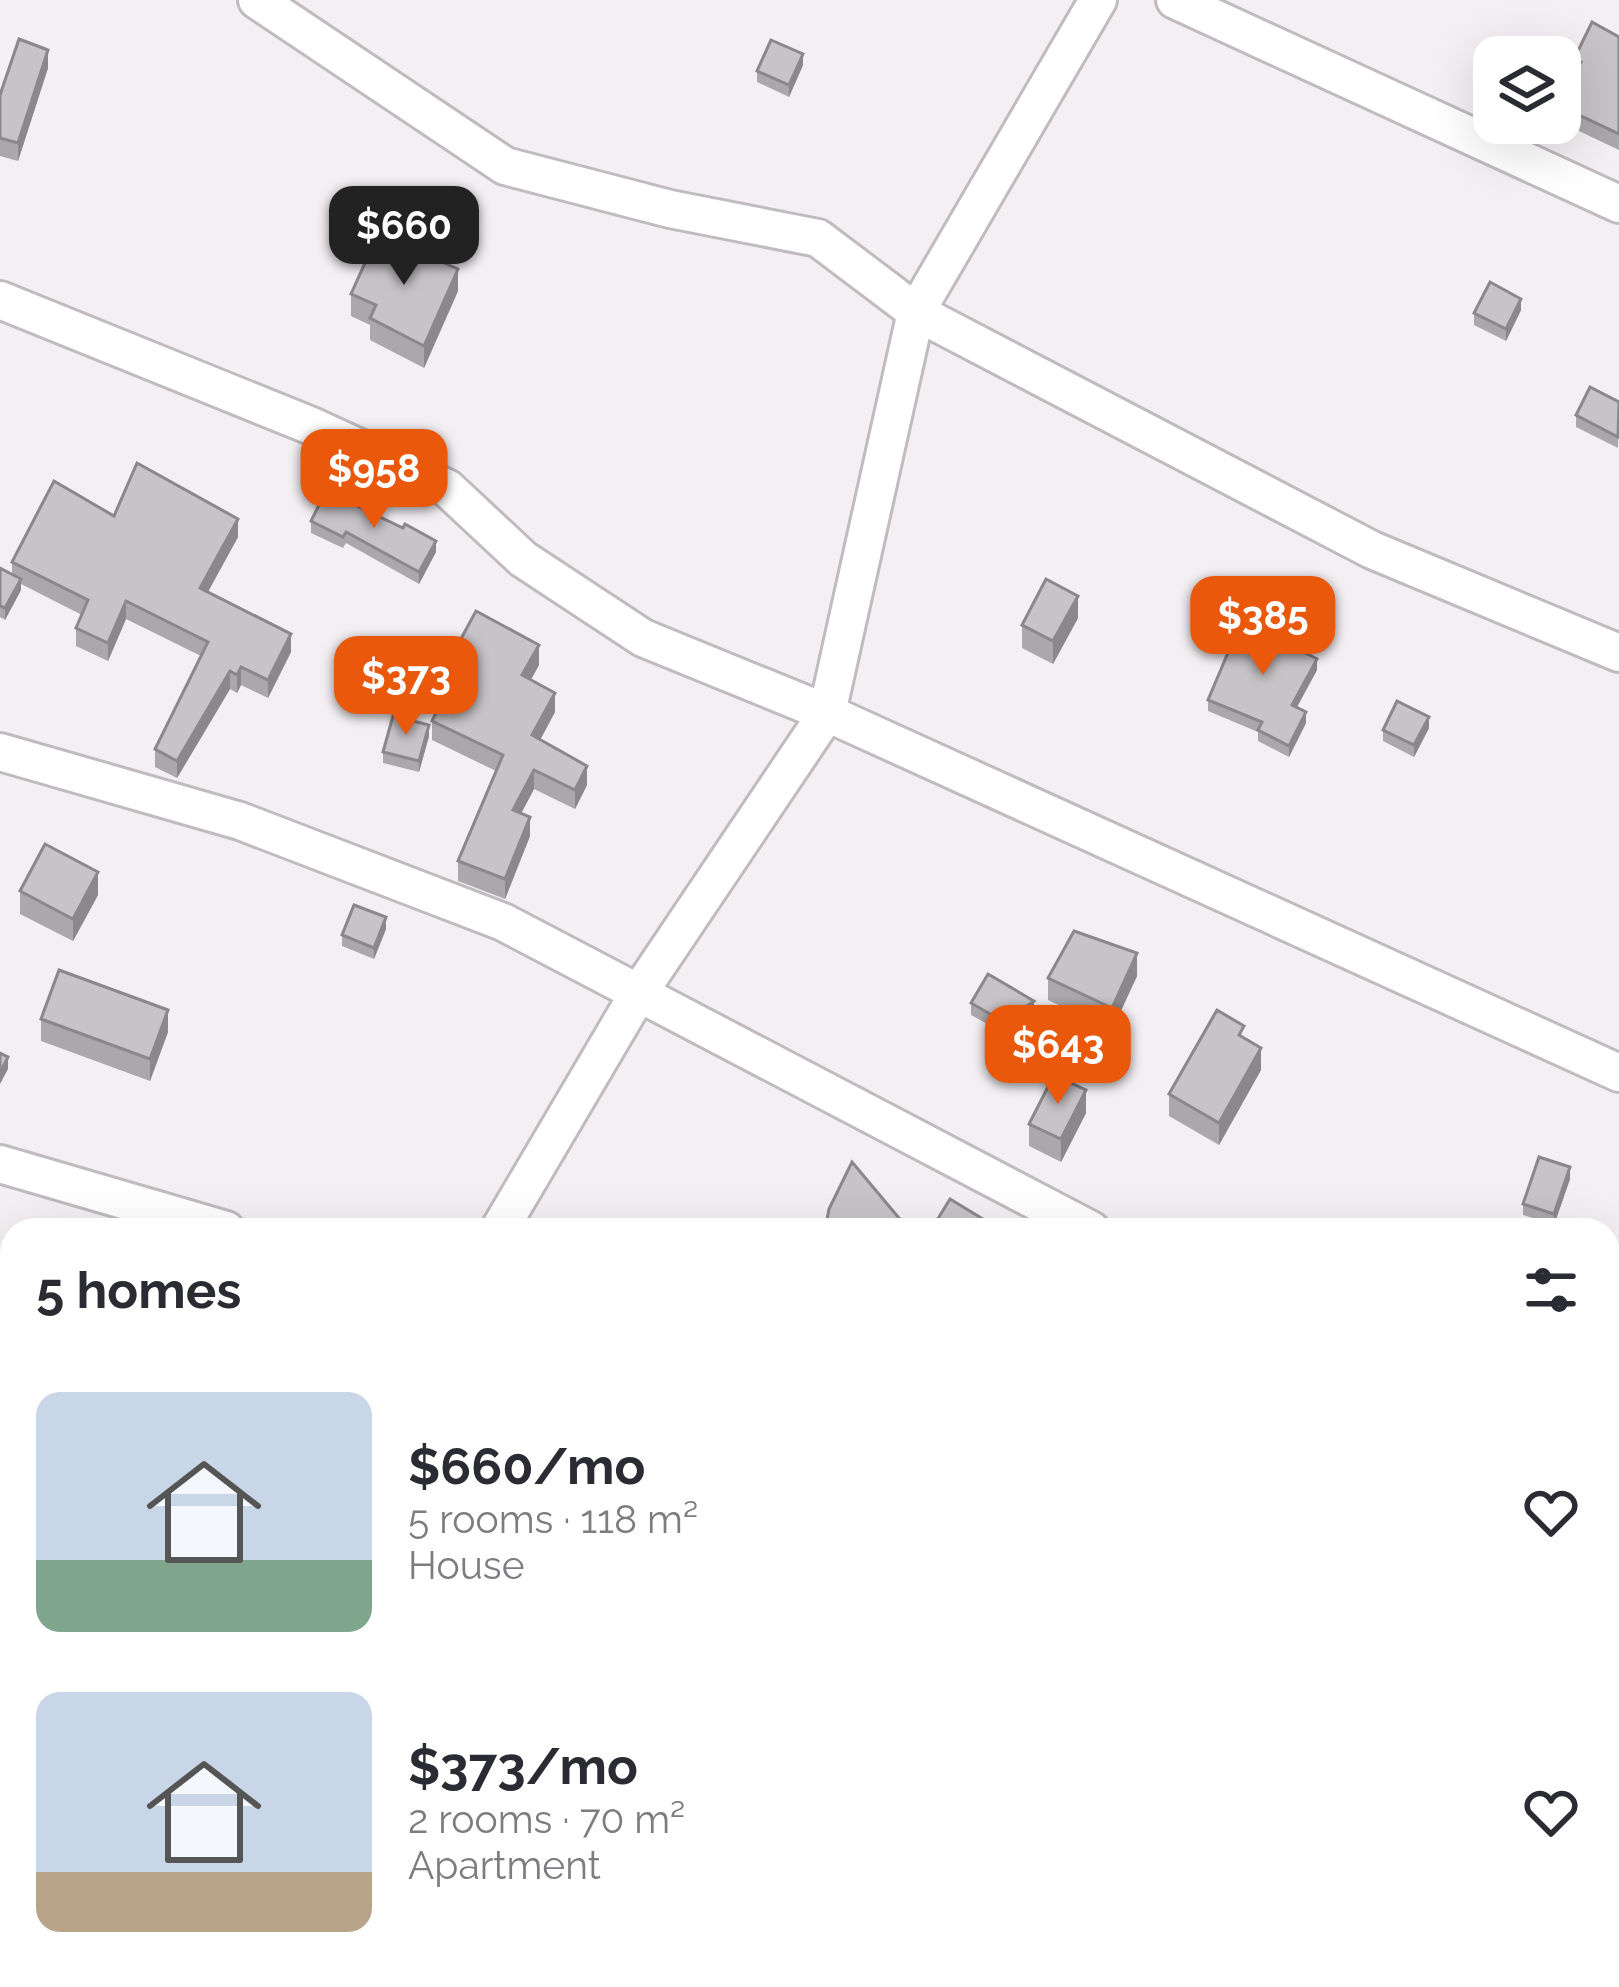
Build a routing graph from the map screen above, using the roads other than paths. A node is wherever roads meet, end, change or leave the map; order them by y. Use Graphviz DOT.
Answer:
graph roads {
  1 [pos="257,0"];
  2 [pos="1098,0"];
  3 [pos="1175,0"];
  4 [pos="1619,204"];
  5 [pos="0,300"];
  6 [pos="916,312"];
  7 [pos="1619,653"];
  8 [pos="826,712"];
  9 [pos="0,752"];
  10 [pos="638,994"];
  11 [pos="1619,1073"];
  12 [pos="0,1164"];
  13 [pos="185,1218"];
  14 [pos="506,1218"];
  15 [pos="1068,1218"];
  1 -- 6 [label="street"];
  2 -- 6 [label="street"];
  3 -- 4 [label="street"];
  5 -- 8 [label="street"];
  6 -- 7 [label="street"];
  6 -- 8 [label="street"];
  8 -- 10 [label="street"];
  8 -- 11 [label="street"];
  9 -- 10 [label="street"];
  10 -- 14 [label="street"];
  10 -- 15 [label="street"];
  12 -- 13 [label="street"];
}
